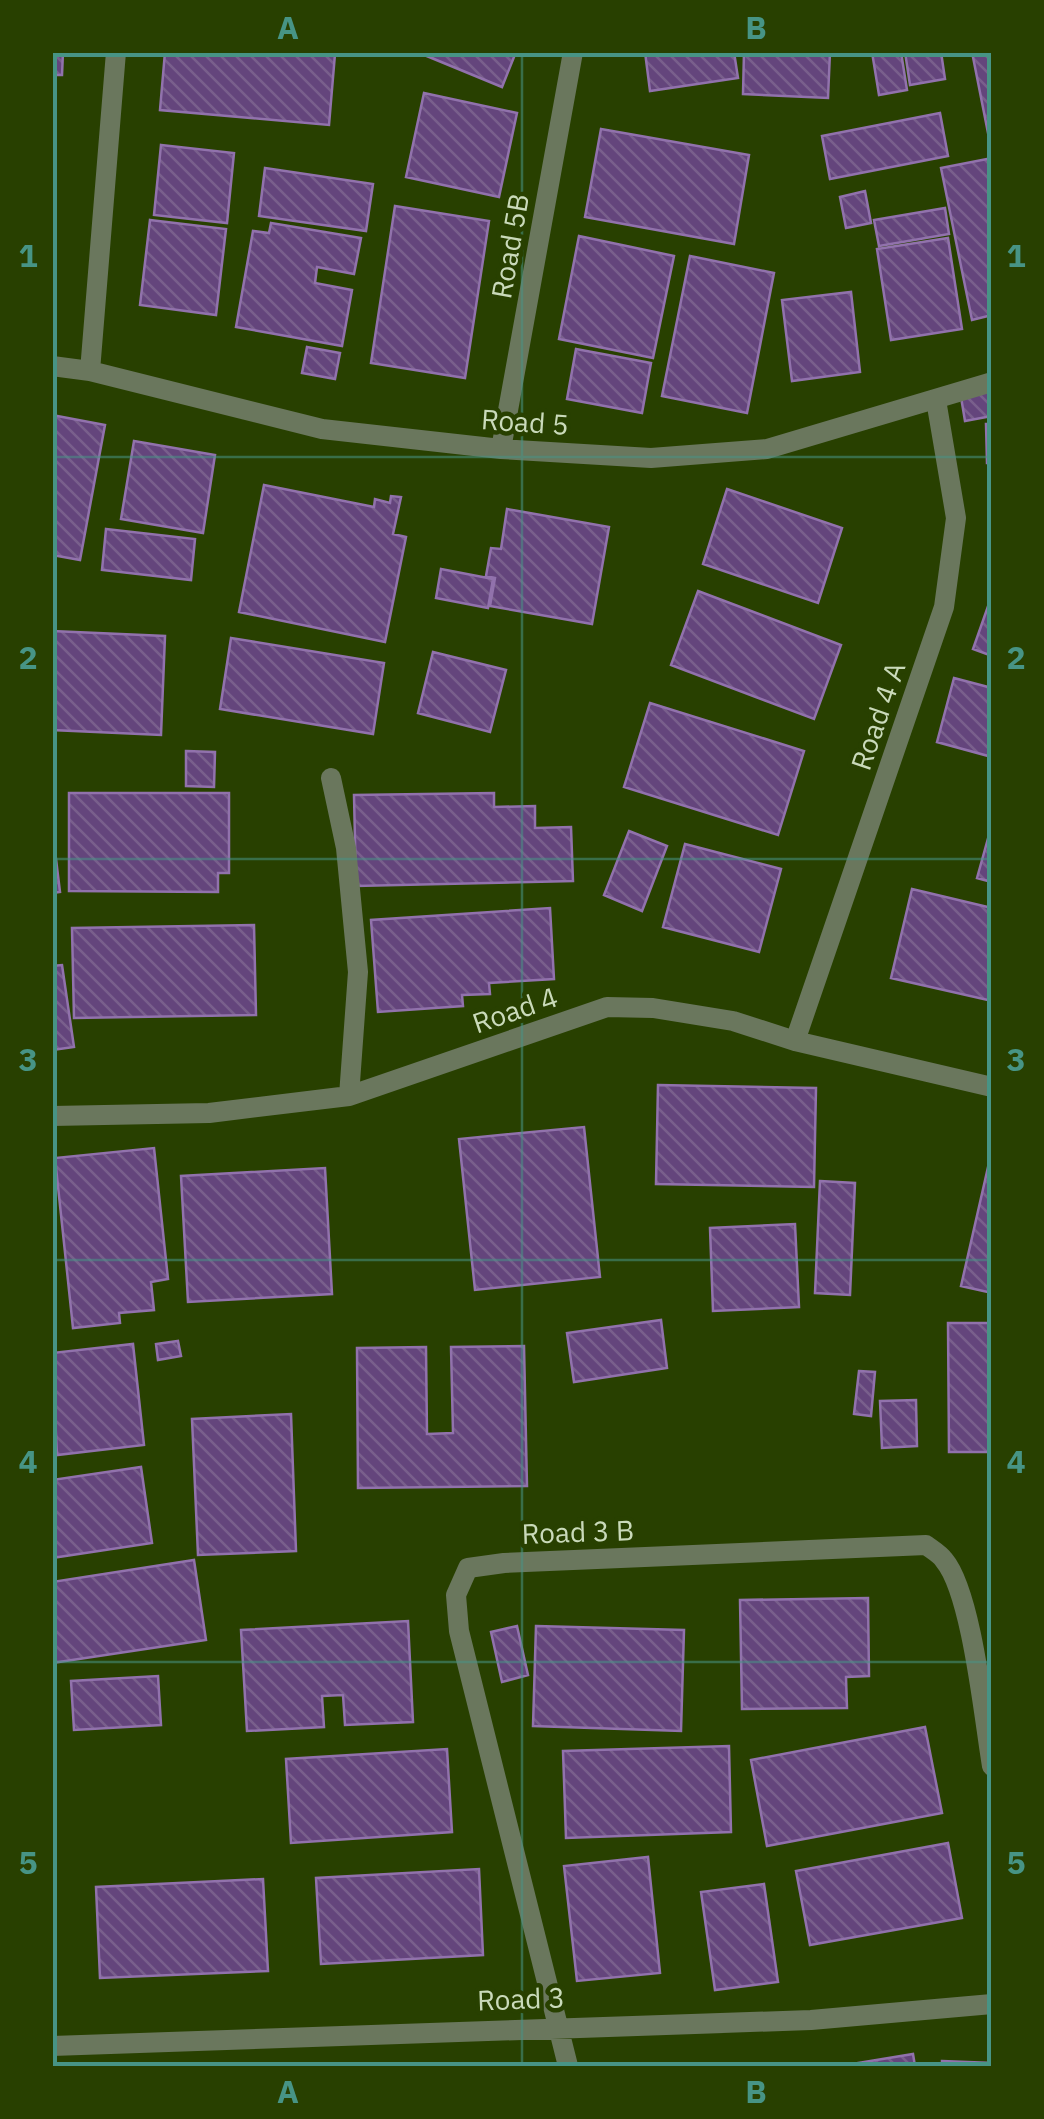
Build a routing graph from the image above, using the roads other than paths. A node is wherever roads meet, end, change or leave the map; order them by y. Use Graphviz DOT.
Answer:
graph roads {
  1 [pos="116,52"];
  2 [pos="573,52"];
  3 [pos="52,366"];
  4 [pos="90,371"];
  5 [pos="992,382"];
  6 [pos="936,400"];
  7 [pos="502,449"];
  8 [pos="331,778"];
  9 [pos="795,1041"];
  10 [pos="992,1087"];
  11 [pos="349,1096"];
  12 [pos="52,1116"];
  13 [pos="992,1766"];
  14 [pos="992,2004"];
  15 [pos="556,2025"];
  16 [pos="52,2046"];
  17 [pos="568,2066"];
  1 -- 4 [label="street"];
  2 -- 7 [label="street, Road 5B"];
  3 -- 4 [label="street, Road 5"];
  4 -- 7 [label="street, Road 5"];
  5 -- 6 [label="street, Road 5"];
  6 -- 7 [label="street, Road 5"];
  6 -- 9 [label="street, Road 4 A"];
  8 -- 11 [label="street"];
  9 -- 10 [label="street, Road 4"];
  9 -- 11 [label="street, Road 4"];
  11 -- 12 [label="street, Road 4"];
  13 -- 15 [label="street, Road 3 B"];
  14 -- 15 [label="street, Road 3"];
  15 -- 16 [label="street, Road 3"];
  15 -- 17 [label="street"];
}
